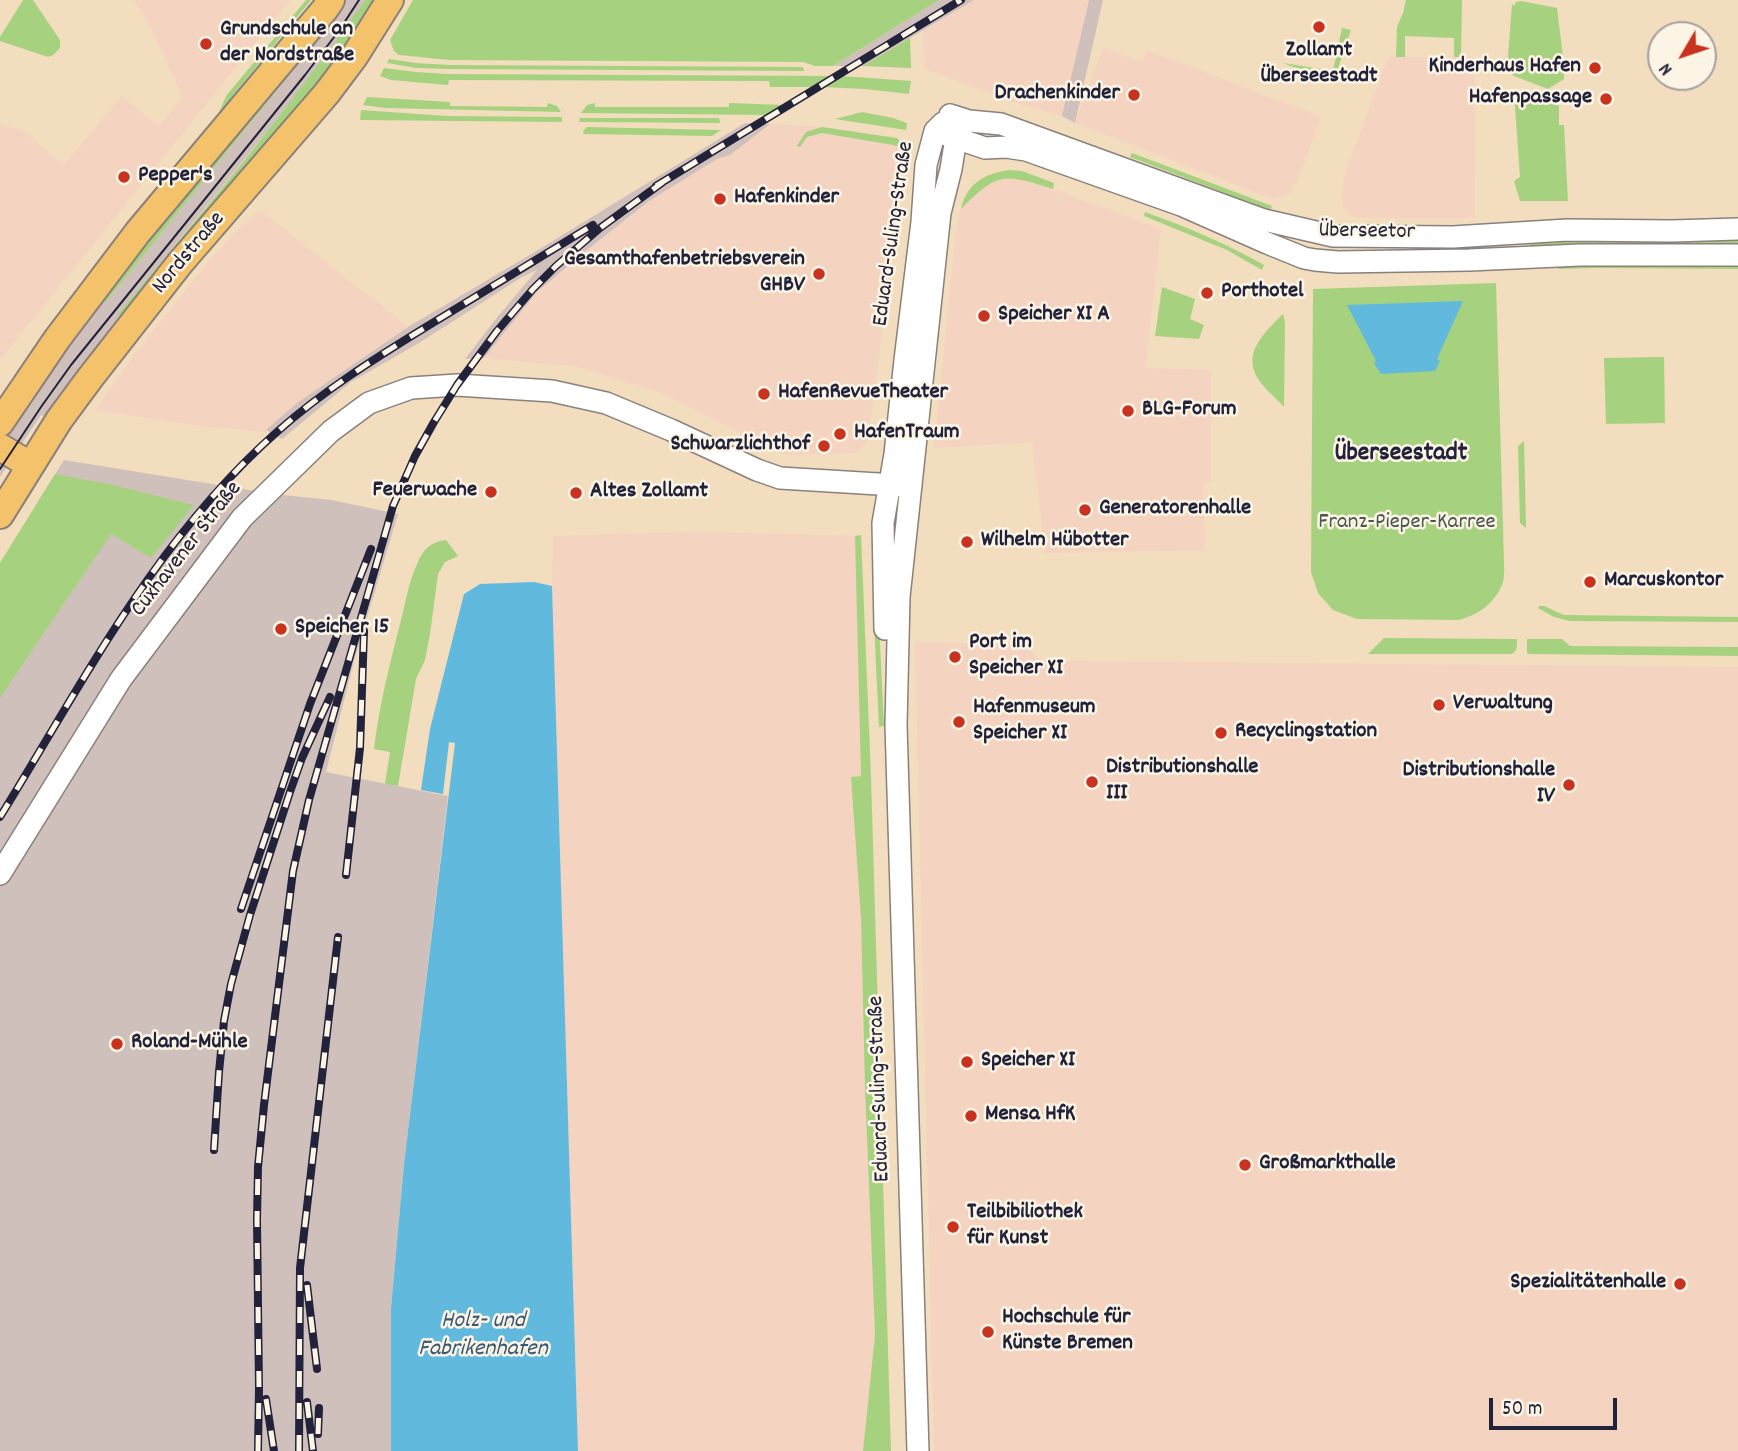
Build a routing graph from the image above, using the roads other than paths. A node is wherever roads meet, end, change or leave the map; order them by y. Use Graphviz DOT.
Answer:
graph roads {
  1 [pos="331,0"];
  2 [pos="390,0"];
  3 [pos="950,115"];
  4 [pos="935,131"];
  5 [pos="956,138"];
  6 [pos="1738,229"];
  7 [pos="1738,255"];
  8 [pos="0,422"];
  9 [pos="0,447"];
  10 [pos="30,465"];
  11 [pos="900,486"];
  12 [pos="0,515"];
  13 [pos="0,874"];
  14 [pos="918,1451"];
  1 -- 8 [label="main road"];
  2 -- 10 [label="main road, Nordstraße"];
  3 -- 4 [label="street, Eduard-Suling-Straße"];
  3 -- 5 [label="street, Eduard-Suling-Straße"];
  3 -- 6 [label="street, Überseetor"];
  4 -- 5 [label="street, Überseetor"];
  4 -- 11 [label="street, Eduard-Suling-Straße"];
  5 -- 7 [label="street, Überseetor"];
  5 -- 11 [label="street, Eduard-Suling-Straße"];
  9 -- 10 [label="main road"];
  10 -- 12 [label="main road, Nordstraße"];
  11 -- 13 [label="street, Cuxhavener Straße"];
  11 -- 14 [label="street, Eduard-Suling-Straße"];
}
